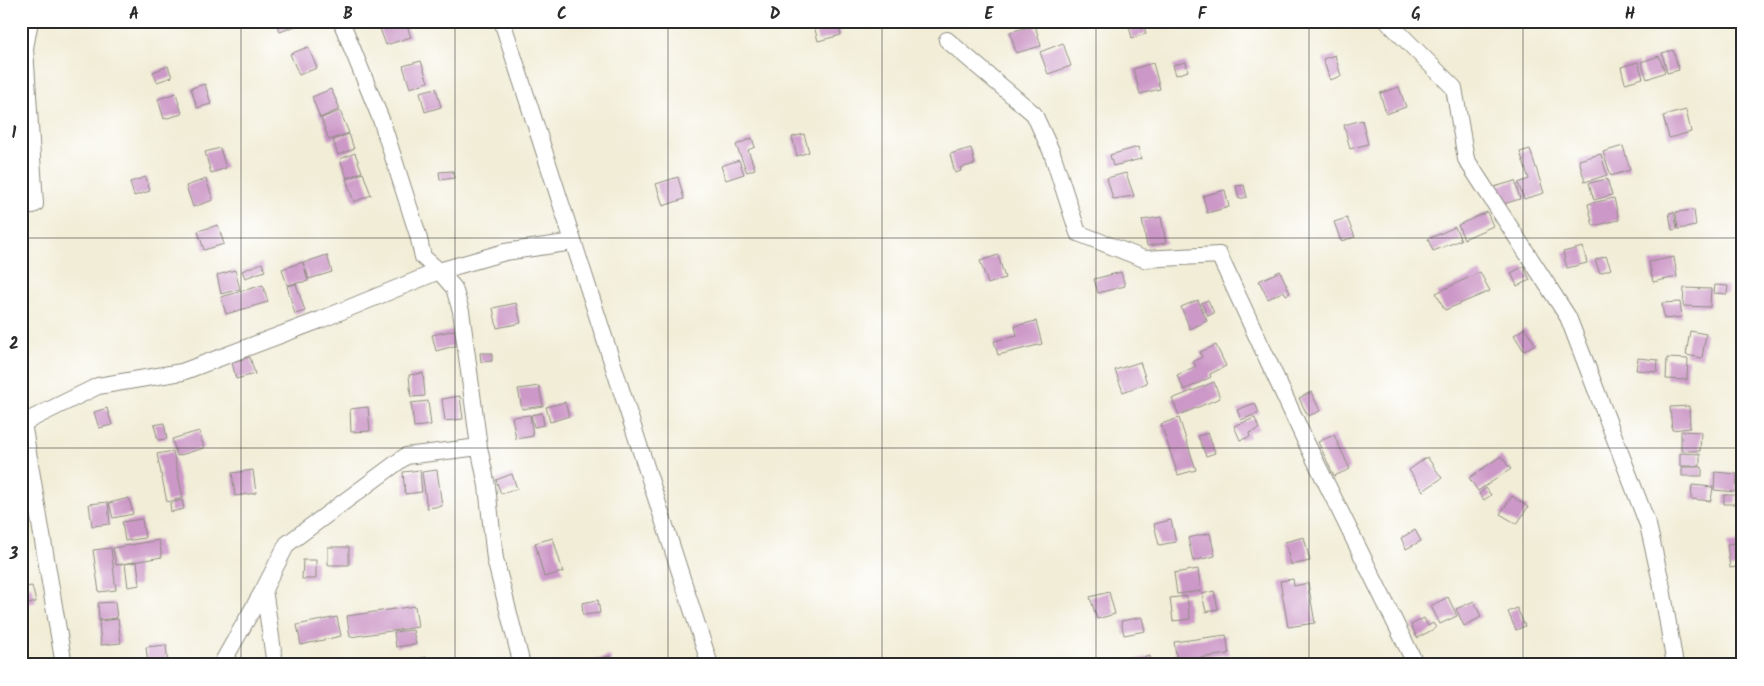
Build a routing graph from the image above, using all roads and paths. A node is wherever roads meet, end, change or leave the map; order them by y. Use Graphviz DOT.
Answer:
graph roads {
  1 [pos="30,21"];
  2 [pos="341,21"];
  3 [pos="502,21"];
  4 [pos="1387,21"];
  5 [pos="947,40"];
  6 [pos="21,210"];
  7 [pos="573,242"];
  8 [pos="439,270"];
  9 [pos="22,423"];
  10 [pos="479,447"];
  11 [pos="264,589"];
  12 [pos="64,665"];
  13 [pos="222,665"];
  14 [pos="275,665"];
  15 [pos="522,665"];
  16 [pos="710,665"];
  17 [pos="1416,665"];
  18 [pos="1675,665"];
  1 -- 6 [label="street"];
  2 -- 8 [label="street"];
  3 -- 7 [label="street"];
  4 -- 18 [label="street"];
  5 -- 17 [label="street"];
  7 -- 8 [label="street"];
  7 -- 16 [label="street"];
  8 -- 9 [label="street"];
  8 -- 10 [label="street"];
  9 -- 12 [label="street"];
  10 -- 11 [label="street"];
  10 -- 15 [label="street"];
  11 -- 13 [label="street"];
  11 -- 14 [label="street"];
}
